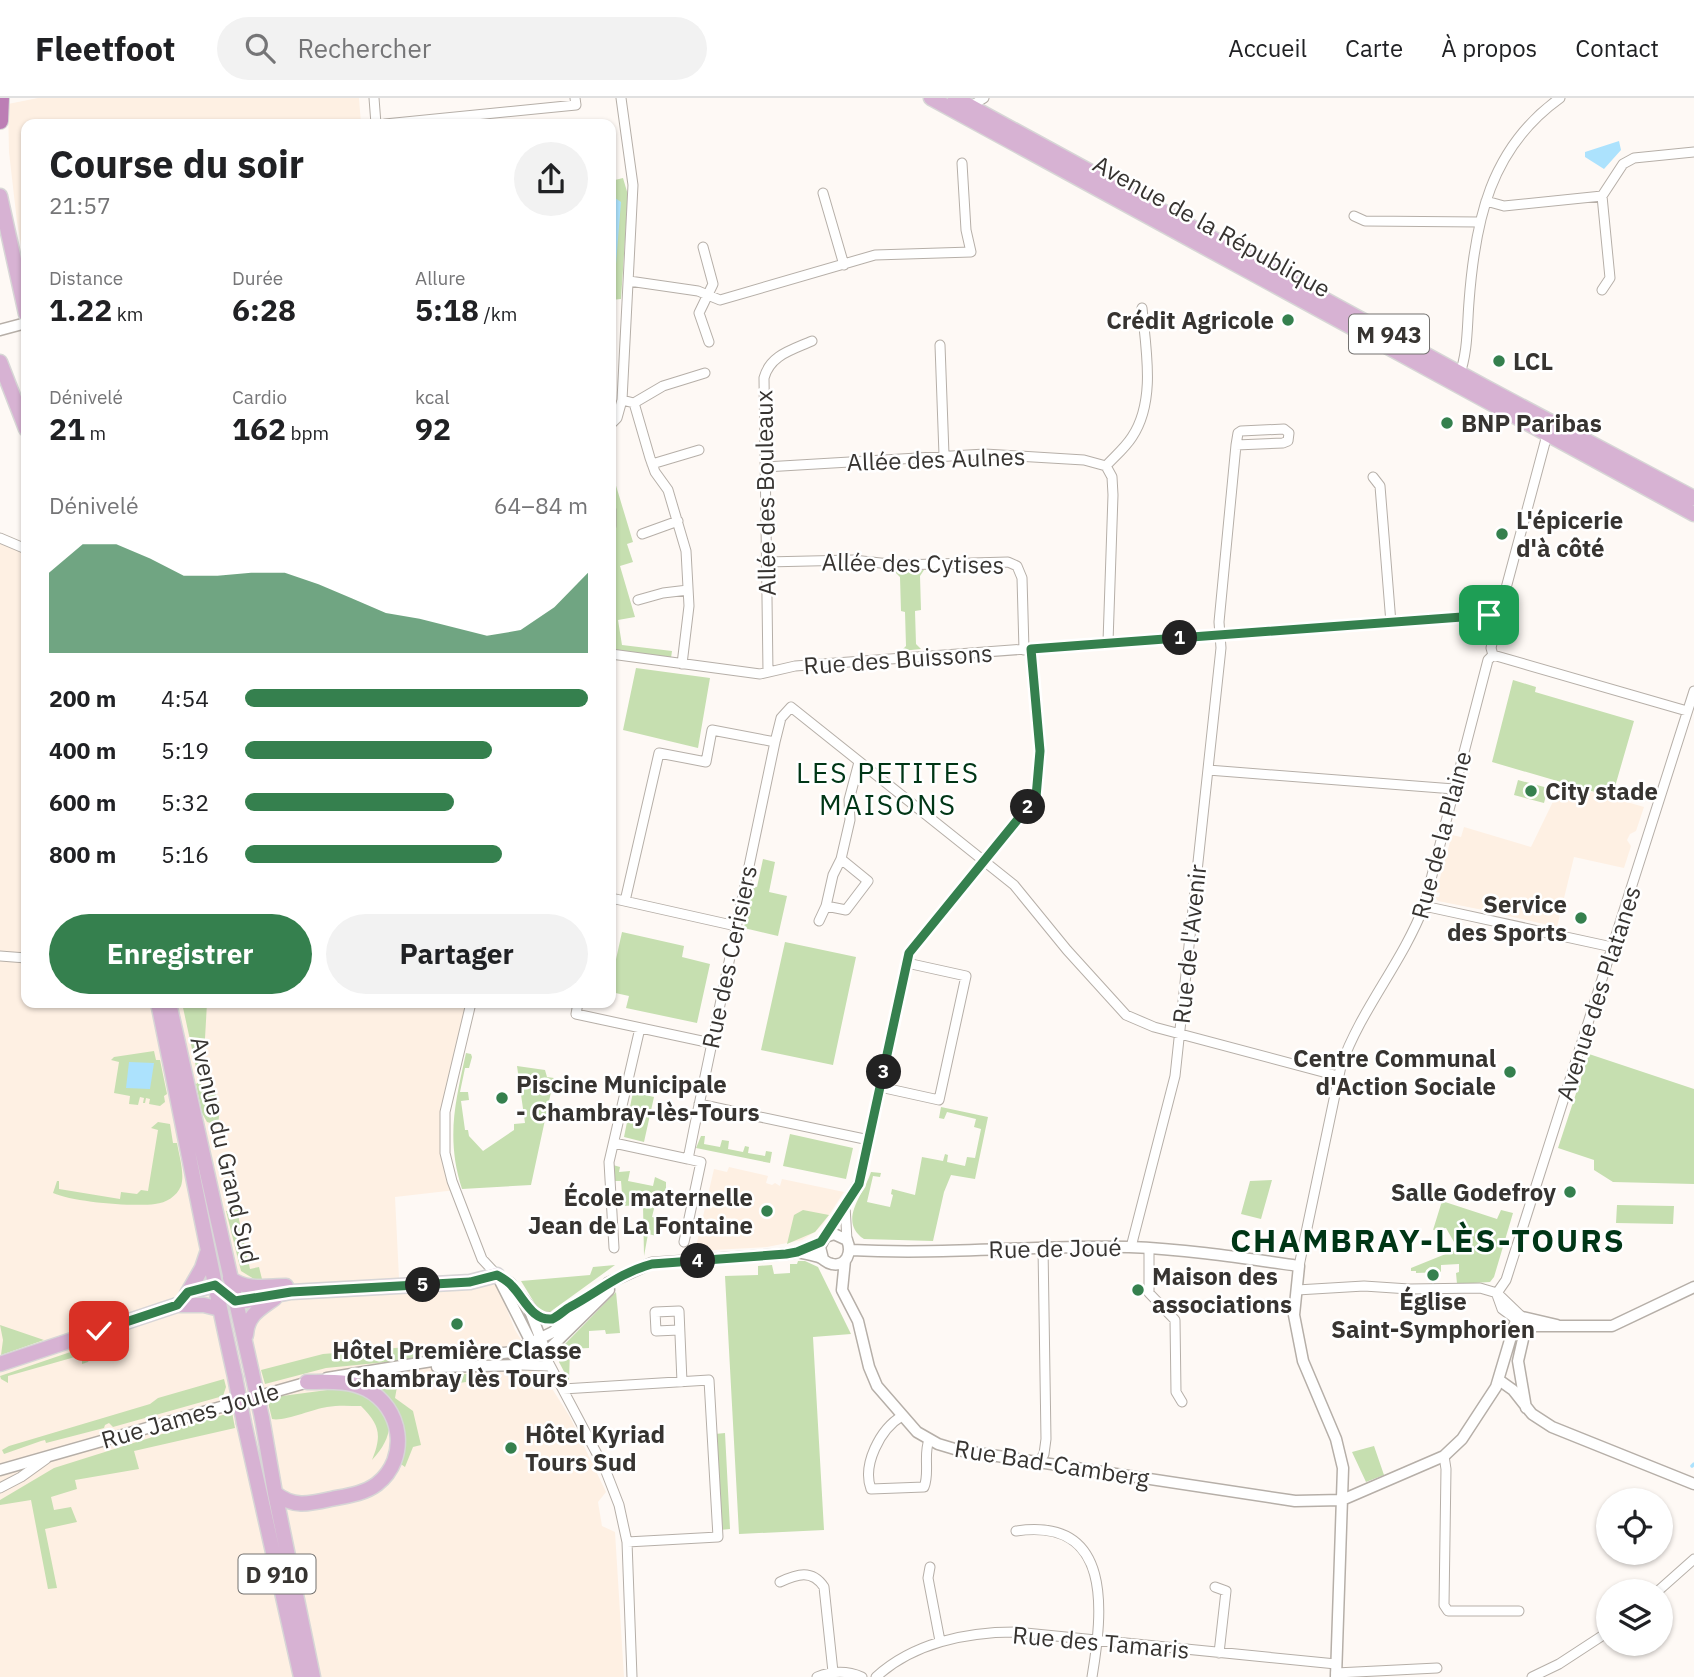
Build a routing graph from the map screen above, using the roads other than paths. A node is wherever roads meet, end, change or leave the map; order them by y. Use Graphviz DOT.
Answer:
graph roads {
  1 [pos="1,98"];
  2 [pos="374,98"];
  3 [pos="621,98"];
  4 [pos="931,98"];
  5 [pos="954,98"];
  6 [pos="1560,98"];
  7 [pos="576,102"];
  8 [pos="977,102"];
  9 [pos="376,119"];
  10 [pos="428,119"];
  11 [pos="0,121"];
  12 [pos="1694,152"];
  13 [pos="962,163"];
  14 [pos="823,193"];
  15 [pos="0,196"];
  16 [pos="1601,196"];
  17 [pos="1486,201"];
  18 [pos="1354,216"];
  19 [pos="1479,222"];
  20 [pos="703,247"];
  21 [pos="845,265"];
  22 [pos="629,281"];
  23 [pos="1602,290"];
  24 [pos="21,291"];
  25 [pos="706,295"];
  26 [pos="1142,309"];
  27 [pos="21,324"];
  28 [pos="0,330"];
  29 [pos="812,341"];
  30 [pos="709,342"];
  31 [pos="940,345"];
  32 [pos="0,362"];
  33 [pos="705,373"];
  34 [pos="1458,379"];
  35 [pos="634,402"];
  36 [pos="621,404"];
  37 [pos="21,416"];
  38 [pos="616,419"];
  39 [pos="1547,435"];
  40 [pos="1236,444"];
  41 [pos="699,450"];
  42 [pos="944,455"];
  43 [pos="652,464"];
  44 [pos="1106,466"];
  45 [pos="765,467"];
  46 [pos="1373,477"];
  47 [pos="1694,498"];
  48 [pos="1694,514"];
  49 [pos="678,521"];
  50 [pos="642,534"];
  51 [pos="0,538"];
  52 [pos="21,546"];
  53 [pos="766,562"];
  54 [pos="688,590"];
  55 [pos="638,600"];
  56 [pos="1498,618"];
  57 [pos="1391,623"];
  58 [pos="1220,636"];
  59 [pos="1108,642"];
  60 [pos="1028,649"];
  61 [pos="616,655"];
  62 [pos="1493,655"];
  63 [pos="682,664"];
  64 [pos="764,673"];
  65 [pos="1694,691"];
  66 [pos="1688,711"];
  67 [pos="775,743"];
  68 [pos="859,762"];
  69 [pos="1208,770"];
  70 [pos="1454,789"];
  71 [pos="841,859"];
  72 [pos="984,861"];
  73 [pos="616,899"];
  74 [pos="625,901"];
  75 [pos="826,906"];
  76 [pos="1424,906"];
  77 [pos="819,922"];
  78 [pos="736,926"];
  79 [pos="1612,947"];
  80 [pos="0,956"];
  81 [pos="21,958"];
  82 [pos="907,963"];
  83 [pos="159,1008"];
  84 [pos="170,1008"];
  85 [pos="470,1008"];
  86 [pos="577,1008"];
  87 [pos="640,1028"];
  88 [pos="1179,1033"];
  89 [pos="711,1043"];
  90 [pos="1338,1076"];
  91 [pos="880,1087"];
  92 [pos="699,1104"];
  93 [pos="869,1140"];
  94 [pos="614,1143"];
  95 [pos="688,1159"];
  96 [pos="845,1204"];
  97 [pos="823,1240"];
  98 [pos="684,1242"];
  99 [pos="1043,1247"];
  100 [pos="1131,1247"];
  101 [pos="614,1248"];
  102 [pos="1149,1249"];
  103 [pos="847,1250"];
  104 [pos="208,1251"];
  105 [pos="797,1252"];
  106 [pos="823,1259"];
  107 [pos="1299,1266"];
  108 [pos="630,1272"];
  109 [pos="497,1275"];
  110 [pos="230,1278"];
  111 [pos="215,1285"];
  112 [pos="1694,1287"];
  113 [pos="1297,1290"];
  114 [pos="188,1292"];
  115 [pos="1497,1293"];
  116 [pos="281,1294"];
  117 [pos="589,1298"];
  118 [pos="177,1305"];
  119 [pos="527,1305"];
  120 [pos="236,1306"];
  121 [pos="220,1309"];
  122 [pos="1523,1320"];
  123 [pos="679,1330"];
  124 [pos="543,1339"];
  125 [pos="245,1343"];
  126 [pos="531,1344"];
  127 [pos="544,1354"];
  128 [pos="0,1364"];
  129 [pos="517,1365"];
  130 [pos="550,1366"];
  131 [pos="382,1370"];
  132 [pos="307,1382"];
  133 [pos="682,1382"];
  134 [pos="1498,1384"];
  135 [pos="563,1389"];
  136 [pos="1182,1402"];
  137 [pos="1526,1408"];
  138 [pos="901,1416"];
  139 [pos="929,1440"];
  140 [pos="53,1453"];
  141 [pos="1444,1456"];
  142 [pos="1040,1462"];
  143 [pos="0,1470"];
  144 [pos="1694,1484"];
  145 [pos="0,1488"];
  146 [pos="275,1493"];
  147 [pos="1342,1500"];
  148 [pos="1016,1531"];
  149 [pos="627,1542"];
  150 [pos="1694,1559"];
  151 [pos="930,1567"];
  152 [pos="1672,1579"];
  153 [pos="780,1582"];
  154 [pos="1216,1587"];
  155 [pos="1519,1611"];
  156 [pos="1096,1640"];
  157 [pos="1596,1640"];
  158 [pos="940,1641"];
  159 [pos="1219,1653"];
  160 [pos="1437,1668"];
  161 [pos="1336,1671"];
  162 [pos="834,1672"];
  163 [pos="301,1677"];
  164 [pos="313,1677"];
  165 [pos="632,1677"];
  166 [pos="817,1677"];
  167 [pos="862,1677"];
  168 [pos="876,1677"];
  169 [pos="1092,1677"];
  170 [pos="1532,1677"];
  1 -- 11 [label="highway"];
  2 -- 9 [label="street"];
  3 -- 22 [label="street"];
  4 -- 34 [label="main road, Avenue de la République / M 943"];
  5 -- 8 [label="main road, Avenue de la République / M 943"];
  6 -- 17 [label="street"];
  7 -- 10 [label="street"];
  8 -- 34 [label="main road, Avenue de la République / M 943"];
  12 -- 16 [label="street"];
  13 -- 21 [label="street"];
  14 -- 21 [label="street"];
  15 -- 24 [label="main road"];
  16 -- 17 [label="street"];
  16 -- 23 [label="street"];
  17 -- 19 [label="street"];
  18 -- 19 [label="street"];
  19 -- 34 [label="street"];
  20 -- 25 [label="street"];
  21 -- 25 [label="street"];
  22 -- 25 [label="street"];
  22 -- 36 [label="street"];
  25 -- 30 [label="street"];
  26 -- 44 [label="street"];
  27 -- 28 [label="street"];
  29 -- 45 [label="street, Allée des Bouleaux"];
  31 -- 42 [label="street"];
  32 -- 37 [label="main road"];
  33 -- 35 [label="street"];
  34 -- 39 [label="main road, Avenue de la République / M 943"];
  34 -- 47 [label="main road, Avenue de la République / M 943"];
  35 -- 36 [label="street"];
  35 -- 43 [label="street"];
  36 -- 38 [label="street"];
  39 -- 48 [label="main road, Avenue de la République / M 943"];
  39 -- 56 [label="street, Rue de la Plaine"];
  40 -- 40 [label="street"];
  40 -- 58 [label="street, Rue de l'Avenir"];
  41 -- 43 [label="street"];
  42 -- 44 [label="street, Allée des Aulnes"];
  42 -- 45 [label="street, Allée des Aulnes"];
  43 -- 49 [label="street"];
  44 -- 59 [label="street"];
  45 -- 53 [label="street, Allée des Bouleaux"];
  46 -- 57 [label="street"];
  49 -- 50 [label="street"];
  49 -- 54 [label="street"];
  51 -- 52 [label="street"];
  53 -- 60 [label="street, Allée des Cytises"];
  53 -- 64 [label="street, Allée des Bouleaux"];
  54 -- 55 [label="street"];
  54 -- 63 [label="street"];
  56 -- 57 [label="street, Rue des Buissons"];
  56 -- 62 [label="street, Rue de la Plaine"];
  57 -- 58 [label="street, Rue des Buissons"];
  58 -- 59 [label="street, Rue des Buissons"];
  58 -- 69 [label="street, Rue de l'Avenir"];
  59 -- 60 [label="street, Rue des Buissons"];
  60 -- 64 [label="street, Rue des Buissons"];
  60 -- 72 [label="street, Allée des Cytises"];
  61 -- 63 [label="street, Rue des Buissons"];
  62 -- 66 [label="street"];
  62 -- 70 [label="street, Rue de la Plaine"];
  63 -- 64 [label="street, Rue des Buissons"];
  65 -- 66 [label="street, Avenue des Platanes"];
  66 -- 79 [label="street, Avenue des Platanes"];
  67 -- 68 [label="street, Rue des Cerisiers"];
  67 -- 74 [label="street"];
  67 -- 78 [label="street, Rue des Cerisiers"];
  68 -- 71 [label="street"];
  68 -- 72 [label="street"];
  69 -- 70 [label="street"];
  69 -- 88 [label="street, Rue de l'Avenir"];
  70 -- 76 [label="street, Rue de la Plaine"];
  71 -- 75 [label="street"];
  71 -- 75 [label="street"];
  72 -- 82 [label="street, Allée des Cytises"];
  72 -- 88 [label="street"];
  73 -- 74 [label="street"];
  74 -- 78 [label="street"];
  75 -- 77 [label="street"];
  76 -- 79 [label="street"];
  76 -- 90 [label="street, Rue de la Plaine"];
  78 -- 89 [label="street, Rue des Cerisiers"];
  79 -- 115 [label="street, Avenue des Platanes"];
  80 -- 81 [label="street"];
  82 -- 91 [label="street, Allée des Cytises"];
  82 -- 91 [label="street"];
  83 -- 104 [label="main road, Avenue du Grand Sud / D 910"];
  84 -- 110 [label="main road, Avenue du Grand Sud"];
  85 -- 109 [label="street"];
  86 -- 87 [label="street"];
  87 -- 89 [label="street"];
  87 -- 94 [label="street"];
  88 -- 90 [label="street"];
  88 -- 100 [label="street, Rue de l'Avenir"];
  89 -- 92 [label="street, Rue des Cerisiers"];
  90 -- 107 [label="street, Rue de la Plaine"];
  91 -- 93 [label="street, Allée des Cytises"];
  92 -- 93 [label="street"];
  92 -- 95 [label="street, Rue des Cerisiers"];
  93 -- 96 [label="street, Allée des Cytises"];
  94 -- 95 [label="street"];
  94 -- 101 [label="street"];
  95 -- 98 [label="street"];
  96 -- 97 [label="street, Allée des Cytises"];
  96 -- 103 [label="street"];
  97 -- 103 [label="street"];
  97 -- 105 [label="street"];
  97 -- 106 [label="street"];
  99 -- 100 [label="street, Rue de Joué"];
  99 -- 103 [label="street, Rue de Joué"];
  99 -- 142 [label="street"];
  100 -- 102 [label="street, Rue de Joué"];
  102 -- 107 [label="street, Rue de Joué"];
  102 -- 136 [label="street"];
  103 -- 106 [label="street"];
  103 -- 138 [label="street, Rue Bad-Camberg"];
  104 -- 111 [label="main road, Avenue du Grand Sud / D 910"];
  104 -- 114 [label="main road"];
  105 -- 106 [label="street"];
  105 -- 108 [label="street"];
  107 -- 113 [label="street"];
  108 -- 117 [label="street"];
  108 -- 127 [label="street"];
  109 -- 110 [label="main road"];
  109 -- 116 [label="main road"];
  109 -- 119 [label="street"];
  109 -- 126 [label="street"];
  110 -- 120 [label="main road, Avenue du Grand Sud"];
  111 -- 114 [label="main road"];
  111 -- 120 [label="main road"];
  111 -- 121 [label="main road, Avenue du Grand Sud / D 910"];
  112 -- 122 [label="street"];
  113 -- 115 [label="street"];
  113 -- 147 [label="street"];
  114 -- 118 [label="main road"];
  115 -- 122 [label="street"];
  116 -- 120 [label="main road"];
  116 -- 125 [label="main road"];
  117 -- 119 [label="street"];
  117 -- 124 [label="street"];
  118 -- 121 [label="main road"];
  118 -- 128 [label="main road"];
  119 -- 124 [label="street"];
  120 -- 125 [label="main road, Avenue du Grand Sud"];
  121 -- 163 [label="main road, Avenue du Grand Sud / D 910, bridge"];
  122 -- 134 [label="street"];
  122 -- 137 [label="street"];
  123 -- 133 [label="street"];
  124 -- 126 [label="street"];
  124 -- 127 [label="street"];
  125 -- 146 [label="main road, Avenue du Grand Sud, bridge"];
  126 -- 127 [label="street"];
  126 -- 131 [label="street, Rue James Joule"];
  127 -- 129 [label="street, Rue James Joule"];
  127 -- 130 [label="street"];
  129 -- 130 [label="street"];
  129 -- 131 [label="street, Rue James Joule"];
  130 -- 135 [label="street"];
  131 -- 132 [label="street, Rue James Joule"];
  132 -- 140 [label="street, Rue James Joule"];
  132 -- 146 [label="main road"];
  133 -- 135 [label="street"];
  133 -- 149 [label="street"];
  134 -- 137 [label="street"];
  134 -- 141 [label="street"];
  135 -- 149 [label="street"];
  137 -- 144 [label="street"];
  138 -- 139 [label="street, Rue Bad-Camberg"];
  138 -- 139 [label="street"];
  139 -- 142 [label="street, Rue Bad-Camberg"];
  140 -- 143 [label="street, Rue James Joule"];
  140 -- 145 [label="street"];
  141 -- 147 [label="street"];
  141 -- 155 [label="street"];
  142 -- 147 [label="street, Rue Bad-Camberg"];
  146 -- 164 [label="main road, Avenue du Grand Sud"];
  147 -- 161 [label="street"];
  148 -- 156 [label="street"];
  149 -- 165 [label="street"];
  150 -- 152 [label="street"];
  151 -- 158 [label="street"];
  153 -- 162 [label="street"];
  154 -- 159 [label="street"];
  156 -- 158 [label="street, Rue des Tamaris"];
  156 -- 159 [label="street, Rue des Tamaris"];
  156 -- 169 [label="street"];
  157 -- 170 [label="street"];
  158 -- 168 [label="street, Rue des Tamaris"];
  159 -- 161 [label="street, Rue des Tamaris"];
  160 -- 161 [label="street, Rue des Tamaris"];
  162 -- 166 [label="street"];
  162 -- 167 [label="street"];
}
